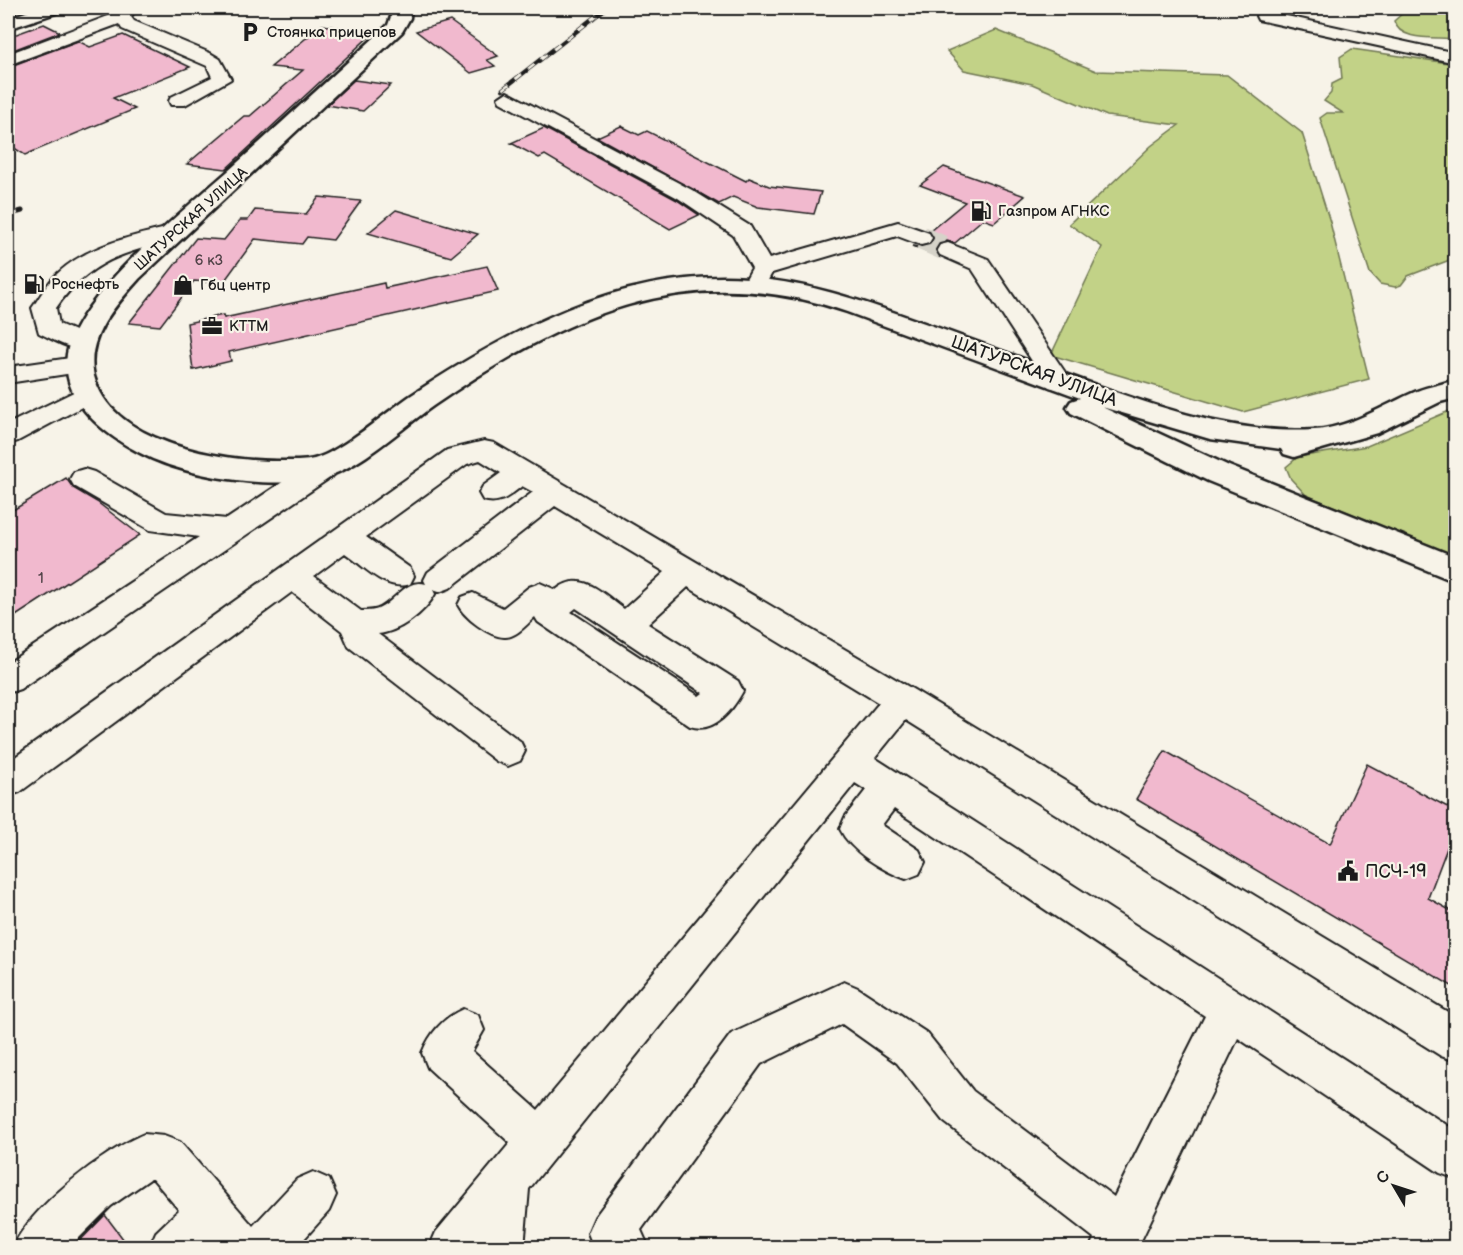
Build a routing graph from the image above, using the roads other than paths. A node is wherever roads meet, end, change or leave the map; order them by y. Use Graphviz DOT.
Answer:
graph roads {
  1 [pos="53,8"];
  2 [pos="402,8"];
  3 [pos="125,12"];
  4 [pos="1264,16"];
  5 [pos="8,24"];
  6 [pos="1455,58"];
  7 [pos="8,60"];
  8 [pos="507,98"];
  9 [pos="178,101"];
  10 [pos="175,233"];
  11 [pos="921,238"];
  12 [pos="948,250"];
  13 [pos="758,277"];
  14 [pos="79,354"];
  15 [pos="34,371"];
  16 [pos="1455,374"];
  17 [pos="8,375"];
  18 [pos="1058,381"];
  19 [pos="8,390"];
  20 [pos="1443,393"];
  21 [pos="86,394"];
  22 [pos="1080,407"];
  23 [pos="8,435"];
  24 [pos="1248,445"];
  25 [pos="324,468"];
  26 [pos="521,472"];
  27 [pos="84,479"];
  28 [pos="553,492"];
  29 [pos="493,493"];
  30 [pos="1353,527"];
  31 [pos="231,530"];
  32 [pos="346,538"];
  33 [pos="1455,570"];
  34 [pos="686,571"];
  35 [pos="292,576"];
  36 [pos="419,583"];
  37 [pos="473,604"];
  38 [pos="557,606"];
  39 [pos="355,624"];
  40 [pos="626,626"];
  41 [pos="8,680"];
  42 [pos="902,700"];
  43 [pos="508,752"];
  44 [pos="852,762"];
  45 [pos="8,781"];
  46 [pos="890,787"];
  47 [pos="906,862"];
  48 [pos="1230,1010"];
  49 [pos="463,1030"];
  50 [pos="1455,1041"];
  51 [pos="540,1141"];
  52 [pos="1455,1157"];
  53 [pos="507,1181"];
  54 [pos="313,1195"];
  55 [pos="210,1211"];
  56 [pos="1117,1239"];
  57 [pos="507,1243"];
  58 [pos="612,1243"];
  59 [pos="36,1248"];
  60 [pos="172,1248"];
  61 [pos="241,1248"];
  62 [pos="264,1248"];
  63 [pos="452,1248"];
  1 -- 5 [label="main road"];
  2 -- 10 [label="main road, ШАТУРСКАЯ УЛИЦА"];
  3 -- 7 [label="street"];
  3 -- 9 [label="street"];
  4 -- 6 [label="street"];
  8 -- 13 [label="street"];
  10 -- 14 [label="main road, ШАТУРСКАЯ УЛИЦА"];
  10 -- 14 [label="street"];
  11 -- 13 [label="street"];
  12 -- 18 [label="street"];
  13 -- 18 [label="main road, ШАТУРСКАЯ УЛИЦА"];
  13 -- 22 [label="main road, ШАТУРСКАЯ УЛИЦА"];
  13 -- 25 [label="main road, ШАТУРСКАЯ УЛИЦА"];
  14 -- 15 [label="street"];
  14 -- 21 [label="main road"];
  15 -- 17 [label="street"];
  15 -- 19 [label="street"];
  16 -- 20 [label="main road"];
  18 -- 24 [label="main road, ШАТУРСКАЯ УЛИЦА"];
  20 -- 24 [label="main road"];
  21 -- 23 [label="street"];
  21 -- 25 [label="main road"];
  22 -- 24 [label="main road"];
  22 -- 30 [label="main road"];
  24 -- 30 [label="main road"];
  25 -- 31 [label="street, ШАТУРСКАЯ УЛИЦА"];
  26 -- 28 [label="street"];
  26 -- 29 [label="street"];
  26 -- 32 [label="street"];
  27 -- 31 [label="street"];
  28 -- 34 [label="street"];
  28 -- 36 [label="street"];
  30 -- 33 [label="main road"];
  31 -- 41 [label="street, ШАТУРСКАЯ УЛИЦА"];
  32 -- 35 [label="street"];
  32 -- 36 [label="street"];
  34 -- 40 [label="street"];
  34 -- 42 [label="street"];
  35 -- 39 [label="street"];
  35 -- 45 [label="street"];
  36 -- 39 [label="street"];
  37 -- 38 [label="street"];
  38 -- 40 [label="street"];
  38 -- 40 [label="street"];
  39 -- 43 [label="street"];
  42 -- 44 [label="street"];
  42 -- 50 [label="street"];
  44 -- 46 [label="street"];
  44 -- 51 [label="street"];
  46 -- 47 [label="street"];
  46 -- 48 [label="street"];
  48 -- 52 [label="street"];
  48 -- 56 [label="street"];
  49 -- 51 [label="street"];
  51 -- 53 [label="street"];
  53 -- 57 [label="street"];
  53 -- 63 [label="street"];
  54 -- 62 [label="street"];
  55 -- 59 [label="street"];
  55 -- 60 [label="street"];
  55 -- 61 [label="street"];
  56 -- 58 [label="street"];
}
